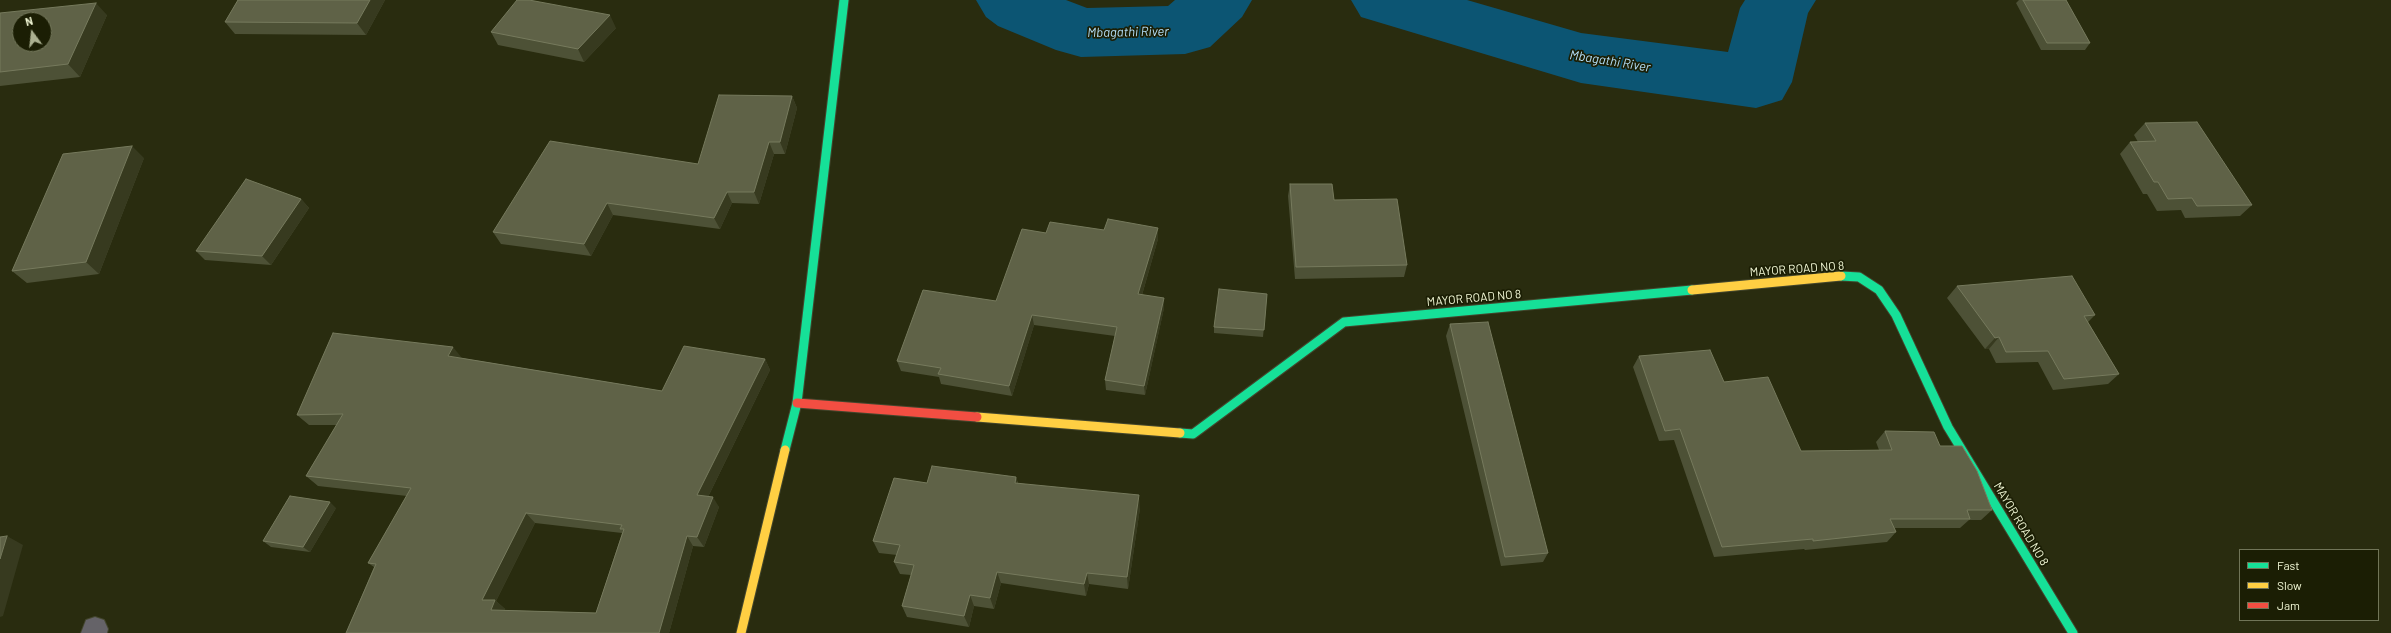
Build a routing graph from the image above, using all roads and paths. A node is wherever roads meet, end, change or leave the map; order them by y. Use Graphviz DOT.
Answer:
graph roads {
  1 [pos="844,0"];
  2 [pos="797,403"];
  3 [pos="741,633"];
  4 [pos="2073,633"];
  1 -- 2 [label="street"];
  2 -- 3 [label="street"];
  2 -- 4 [label="street, MAYOR ROAD NO 8"];
}
